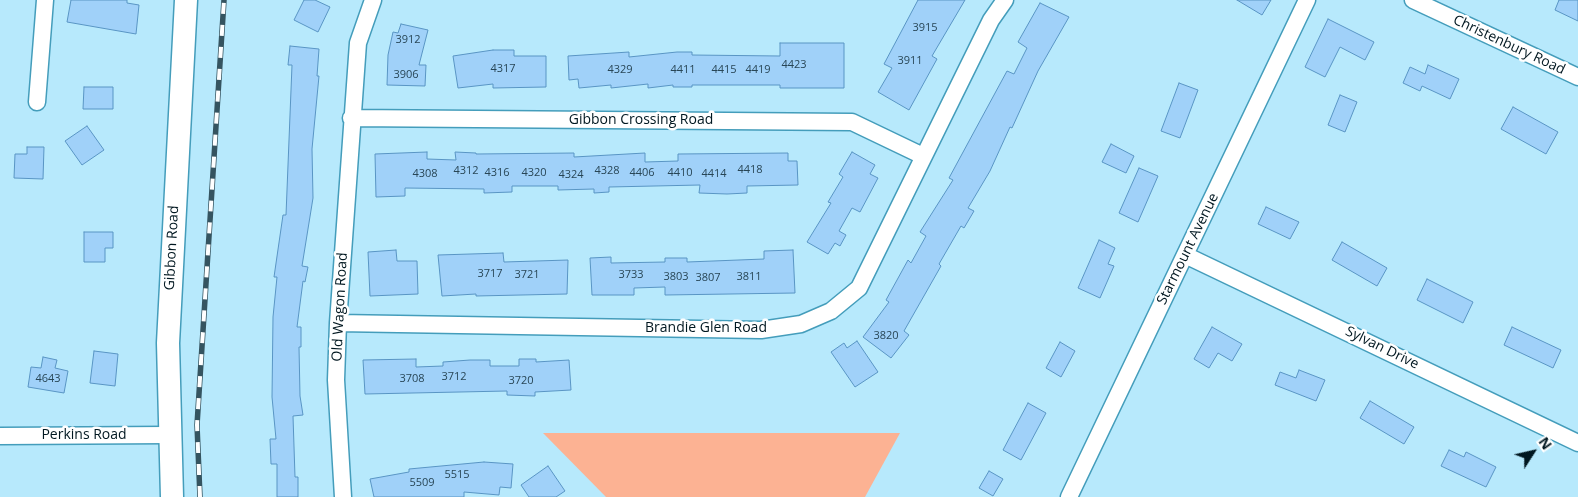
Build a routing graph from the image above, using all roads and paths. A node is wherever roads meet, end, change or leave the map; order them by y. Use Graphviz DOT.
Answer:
graph roads {
  1 [pos="45,0"];
  2 [pos="186,0"];
  3 [pos="373,0"];
  4 [pos="1005,0"];
  5 [pos="1308,0"];
  6 [pos="1413,0"];
  7 [pos="1578,77"];
  8 [pos="37,102"];
  9 [pos="352,118"];
  10 [pos="924,156"];
  11 [pos="1185,255"];
  12 [pos="338,323"];
  13 [pos="169,435"];
  14 [pos="0,436"];
  15 [pos="1578,443"];
  16 [pos="172,497"];
  17 [pos="343,497"];
  18 [pos="1069,497"];
  1 -- 8 [label="street"];
  2 -- 13 [label="main road, Gibbon Road"];
  3 -- 9 [label="street, Old Wagon Road"];
  4 -- 10 [label="street, Brandie Glen Road"];
  5 -- 11 [label="street, Starmount Avenue"];
  6 -- 7 [label="street, Christenbury Road"];
  9 -- 10 [label="street, Gibbon Crossing Road"];
  9 -- 12 [label="street, Old Wagon Road"];
  10 -- 12 [label="street, Brandie Glen Road"];
  11 -- 15 [label="street, Sylvan Drive"];
  11 -- 18 [label="street, Starmount Avenue"];
  12 -- 17 [label="street, Old Wagon Road"];
  13 -- 14 [label="street, Perkins Road"];
  13 -- 16 [label="main road, Gibbon Road"];
}
